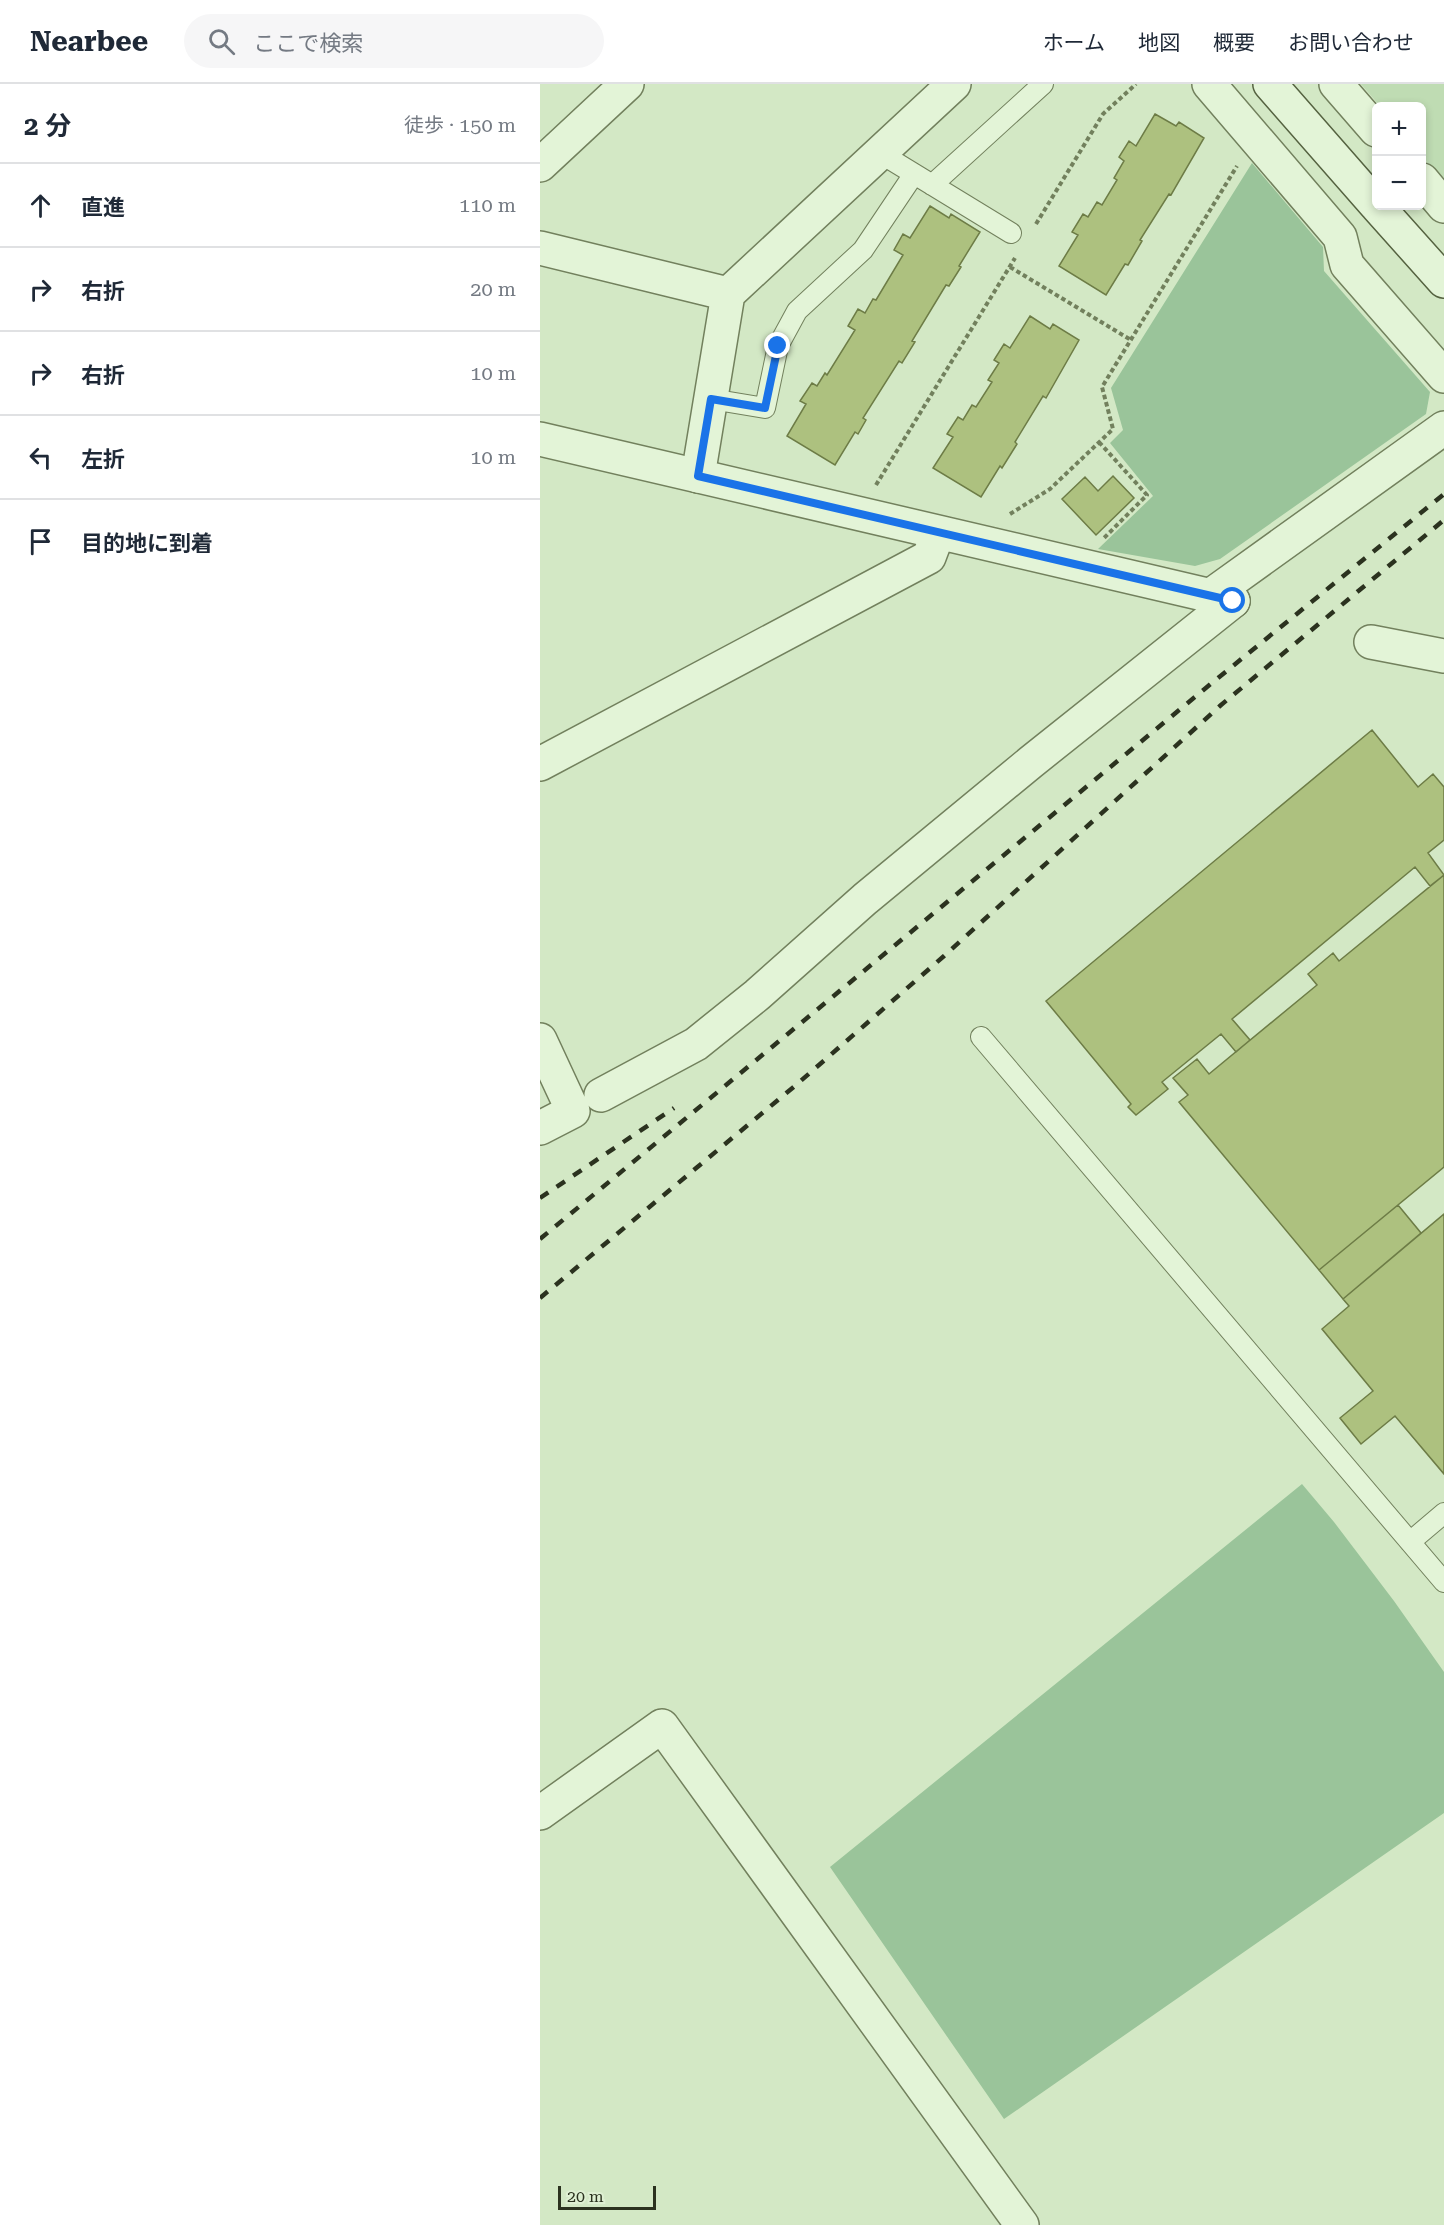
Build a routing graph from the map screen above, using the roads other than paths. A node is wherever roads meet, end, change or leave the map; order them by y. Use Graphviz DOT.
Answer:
graph roads {
  1 [pos="627,84"];
  2 [pos="954,84"];
  3 [pos="1043,84"];
  4 [pos="1209,84"];
  5 [pos="1270,84"];
  6 [pos="1336,84"];
  7 [pos="1372,124"];
  8 [pos="880,153"];
  9 [pos="540,165"];
  10 [pos="914,174"];
  11 [pos="932,185"];
  12 [pos="1426,185"];
  13 [pos="1372,199"];
  14 [pos="1444,206"];
  15 [pos="1381,210"];
  16 [pos="1016,242"];
  17 [pos="540,248"];
  18 [pos="1444,281"];
  19 [pos="728,294"];
  20 [pos="1444,376"];
  21 [pos="711,399"];
  22 [pos="1444,428"];
  23 [pos="540,439"];
  24 [pos="698,476"];
  25 [pos="938,533"];
  26 [pos="1222,598"];
  27 [pos="1371,642"];
  28 [pos="1444,656"];
  29 [pos="540,764"];
  30 [pos="981,1037"];
  31 [pos="540,1040"];
  32 [pos="601,1095"];
  33 [pos="540,1128"];
  34 [pos="1444,1513"];
  35 [pos="1410,1542"];
  36 [pos="1444,1582"];
  37 [pos="540,1813"];
  38 [pos="1022,2225"];
  1 -- 9 [label="street"];
  2 -- 8 [label="street"];
  3 -- 11 [label="lane"];
  4 -- 20 [label="street"];
  5 -- 13 [label="street"];
  6 -- 7 [label="street"];
  8 -- 10 [label="lane"];
  8 -- 19 [label="street"];
  10 -- 11 [label="lane"];
  10 -- 21 [label="lane"];
  11 -- 16 [label="lane"];
  12 -- 14 [label="street"];
  15 -- 18 [label="street"];
  17 -- 19 [label="street"];
  19 -- 21 [label="street"];
  21 -- 24 [label="street"];
  22 -- 26 [label="street"];
  23 -- 24 [label="street"];
  24 -- 25 [label="street"];
  25 -- 26 [label="street"];
  25 -- 29 [label="street"];
  26 -- 32 [label="street"];
  27 -- 28 [label="street"];
  30 -- 35 [label="lane"];
  31 -- 33 [label="street"];
  34 -- 35 [label="lane"];
  35 -- 36 [label="lane"];
  37 -- 38 [label="street"];
}
